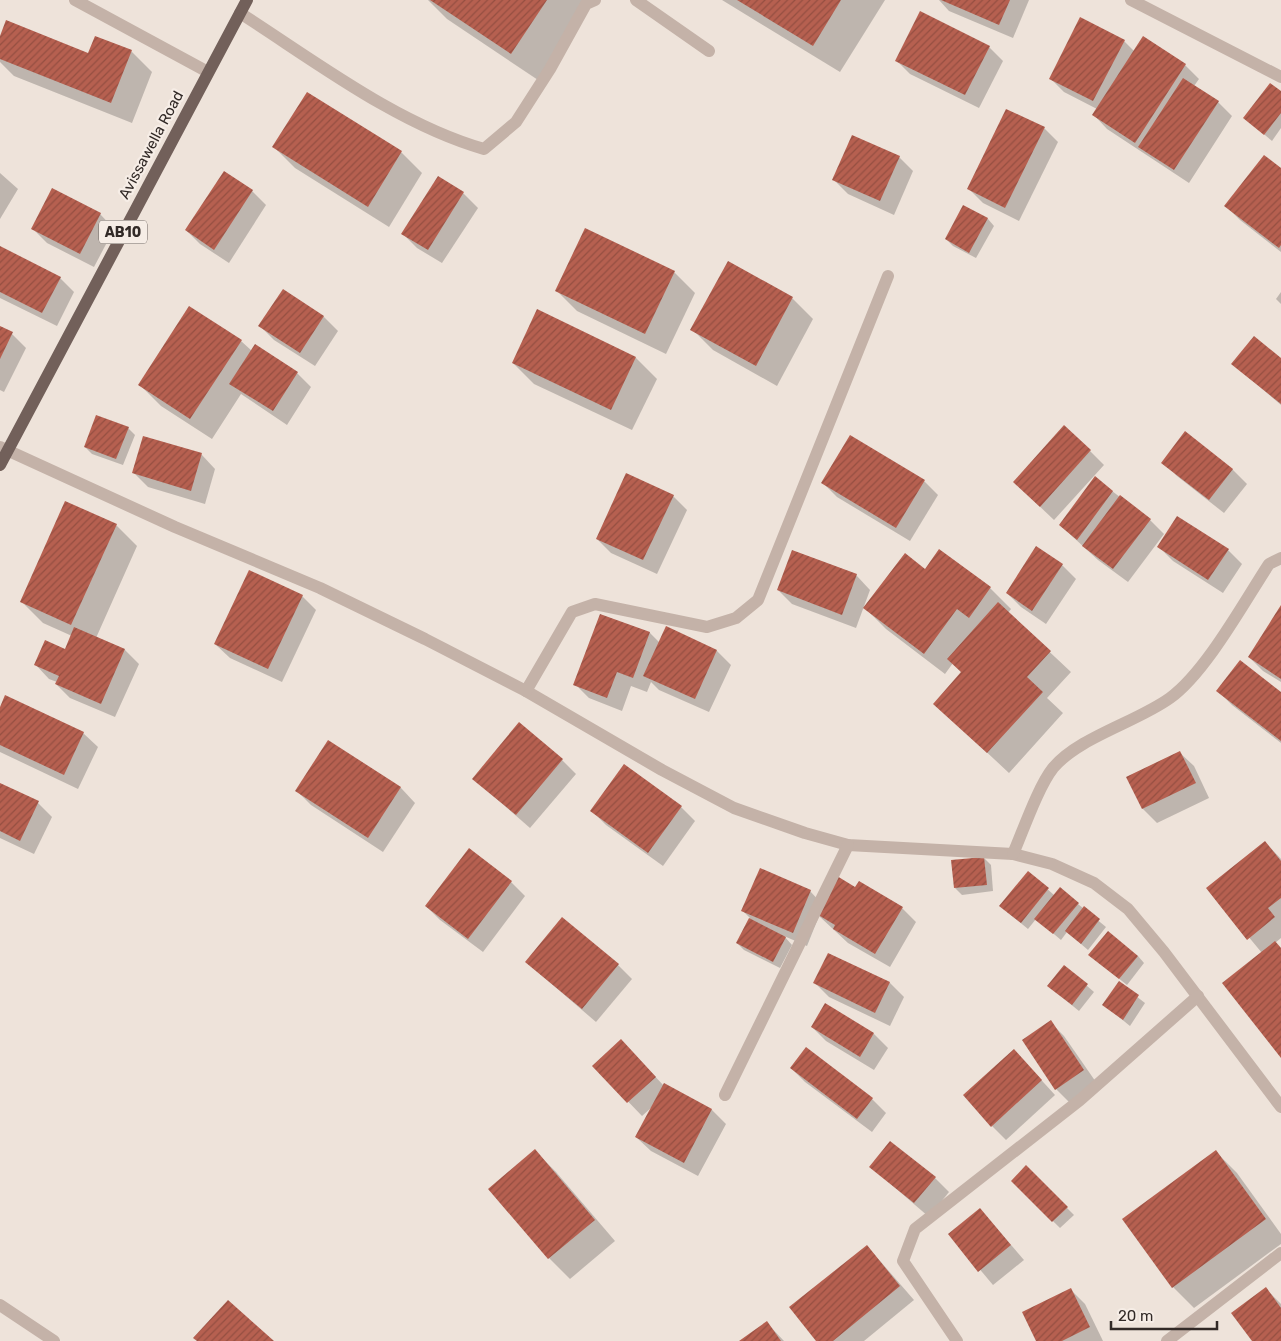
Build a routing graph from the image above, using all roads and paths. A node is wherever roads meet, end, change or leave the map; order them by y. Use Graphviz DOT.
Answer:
graph roads {
  1 [pos="76,0"];
  2 [pos="247,0"];
  3 [pos="595,0"];
  4 [pos="636,0"];
  5 [pos="1131,0"];
  6 [pos="240,13"];
  7 [pos="709,50"];
  8 [pos="208,72"];
  9 [pos="1281,77"];
  10 [pos="888,276"];
  11 [pos="4,449"];
  12 [pos="0,465"];
  13 [pos="1281,558"];
  14 [pos="526,691"];
  15 [pos="848,845"];
  16 [pos="1013,854"];
  17 [pos="1198,996"];
  18 [pos="725,1095"];
  19 [pos="1281,1107"];
  20 [pos="1281,1253"];
  21 [pos="0,1305"];
  22 [pos="54,1341"];
  23 [pos="957,1341"];
  24 [pos="1167,1341"];
  1 -- 8 [label="street"];
  2 -- 6 [label="main road, Avissawella Road / AB10"];
  3 -- 6 [label="street"];
  4 -- 7 [label="street"];
  5 -- 9 [label="street"];
  6 -- 8 [label="main road, Avissawella Road / AB10"];
  8 -- 11 [label="main road, Avissawella Road / AB10"];
  10 -- 14 [label="street"];
  11 -- 12 [label="main road, Avissawella Road / AB10"];
  11 -- 14 [label="street"];
  13 -- 16 [label="street"];
  14 -- 15 [label="street"];
  15 -- 16 [label="street"];
  15 -- 18 [label="street"];
  16 -- 17 [label="street"];
  17 -- 19 [label="street"];
  17 -- 23 [label="street"];
  20 -- 24 [label="street"];
  21 -- 22 [label="street"];
}
